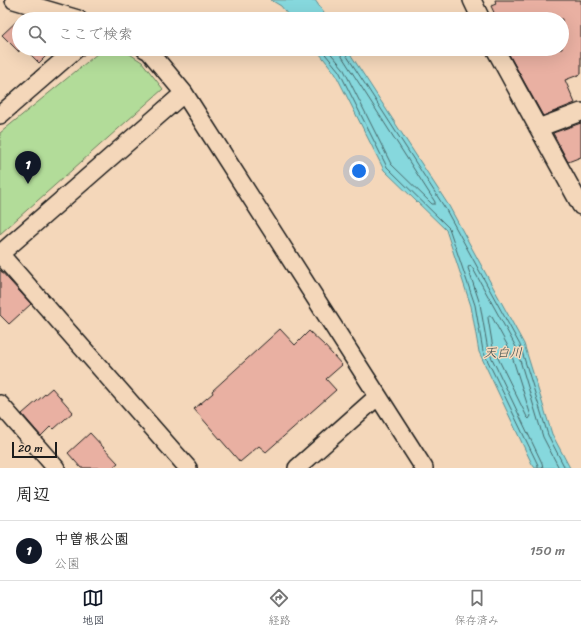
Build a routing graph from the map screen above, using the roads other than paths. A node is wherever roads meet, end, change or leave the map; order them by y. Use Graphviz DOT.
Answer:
graph roads {
  1 [pos="14,0"];
  2 [pos="472,0"];
  3 [pos="54,12"];
  4 [pos="478,12"];
  5 [pos="68,56"];
  6 [pos="153,56"];
  7 [pos="499,56"];
  8 [pos="184,93"];
  9 [pos="581,112"];
  10 [pos="0,115"];
  11 [pos="538,128"];
  12 [pos="581,206"];
  13 [pos="0,254"];
  14 [pos="378,396"];
  15 [pos="0,404"];
  16 [pos="56,468"];
  17 [pos="188,468"];
  18 [pos="297,468"];
  19 [pos="424,468"];
  1 -- 3 [label="street"];
  2 -- 4 [label="street"];
  5 -- 10 [label="street"];
  6 -- 8 [label="street"];
  7 -- 11 [label="street"];
  8 -- 13 [label="street"];
  8 -- 14 [label="street"];
  9 -- 11 [label="street"];
  11 -- 12 [label="street"];
  13 -- 17 [label="street"];
  14 -- 18 [label="street"];
  14 -- 19 [label="street"];
  15 -- 16 [label="street"];
}
